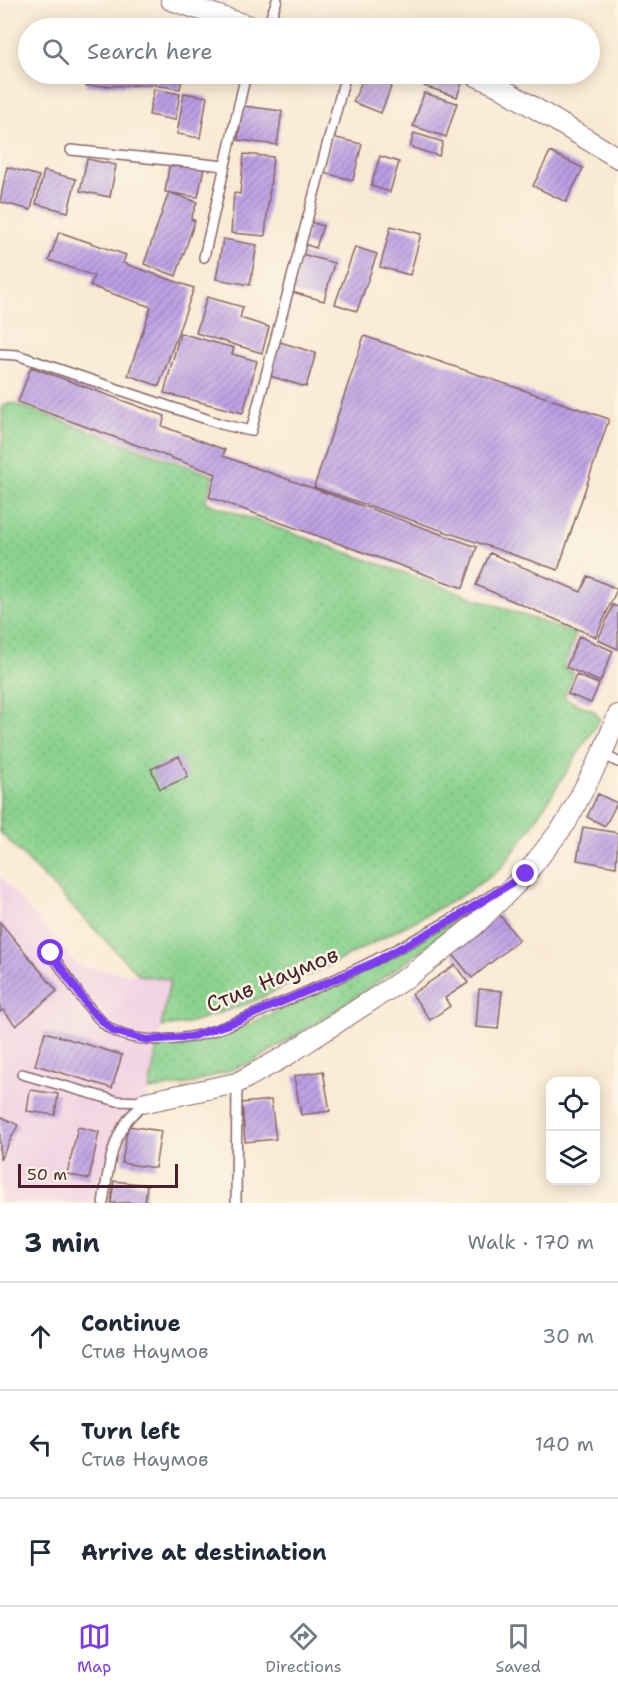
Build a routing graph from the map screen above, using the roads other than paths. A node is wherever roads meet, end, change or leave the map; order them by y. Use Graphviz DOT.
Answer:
graph roads {
  1 [pos="171,0"];
  2 [pos="278,0"];
  3 [pos="225,18"];
  4 [pos="271,18"];
  5 [pos="244,84"];
  6 [pos="343,84"];
  7 [pos="494,84"];
  8 [pos="71,150"];
  9 [pos="618,158"];
  10 [pos="225,166"];
  11 [pos="204,257"];
  12 [pos="0,354"];
  13 [pos="618,715"];
  14 [pos="610,758"];
  15 [pos="526,874"];
  16 [pos="51,953"];
  17 [pos="22,1074"];
  18 [pos="237,1083"];
  19 [pos="146,1102"];
  20 [pos="103,1203"];
  21 [pos="236,1203"];
  1 -- 3 [label="street"];
  2 -- 4 [label="lane"];
  5 -- 10 [label="lane"];
  6 -- 12 [label="lane"];
  7 -- 9 [label="street"];
  8 -- 10 [label="lane"];
  10 -- 11 [label="lane"];
  13 -- 14 [label="street, Стив Наумов"];
  14 -- 15 [label="street, Стив Наумов"];
  15 -- 16 [label="lane, Стив Наумов"];
  15 -- 18 [label="street, Стив Наумов"];
  17 -- 19 [label="lane, Стив Наумов"];
  18 -- 19 [label="street, Стив Наумов"];
  18 -- 21 [label="lane"];
  19 -- 20 [label="lane"];
}
